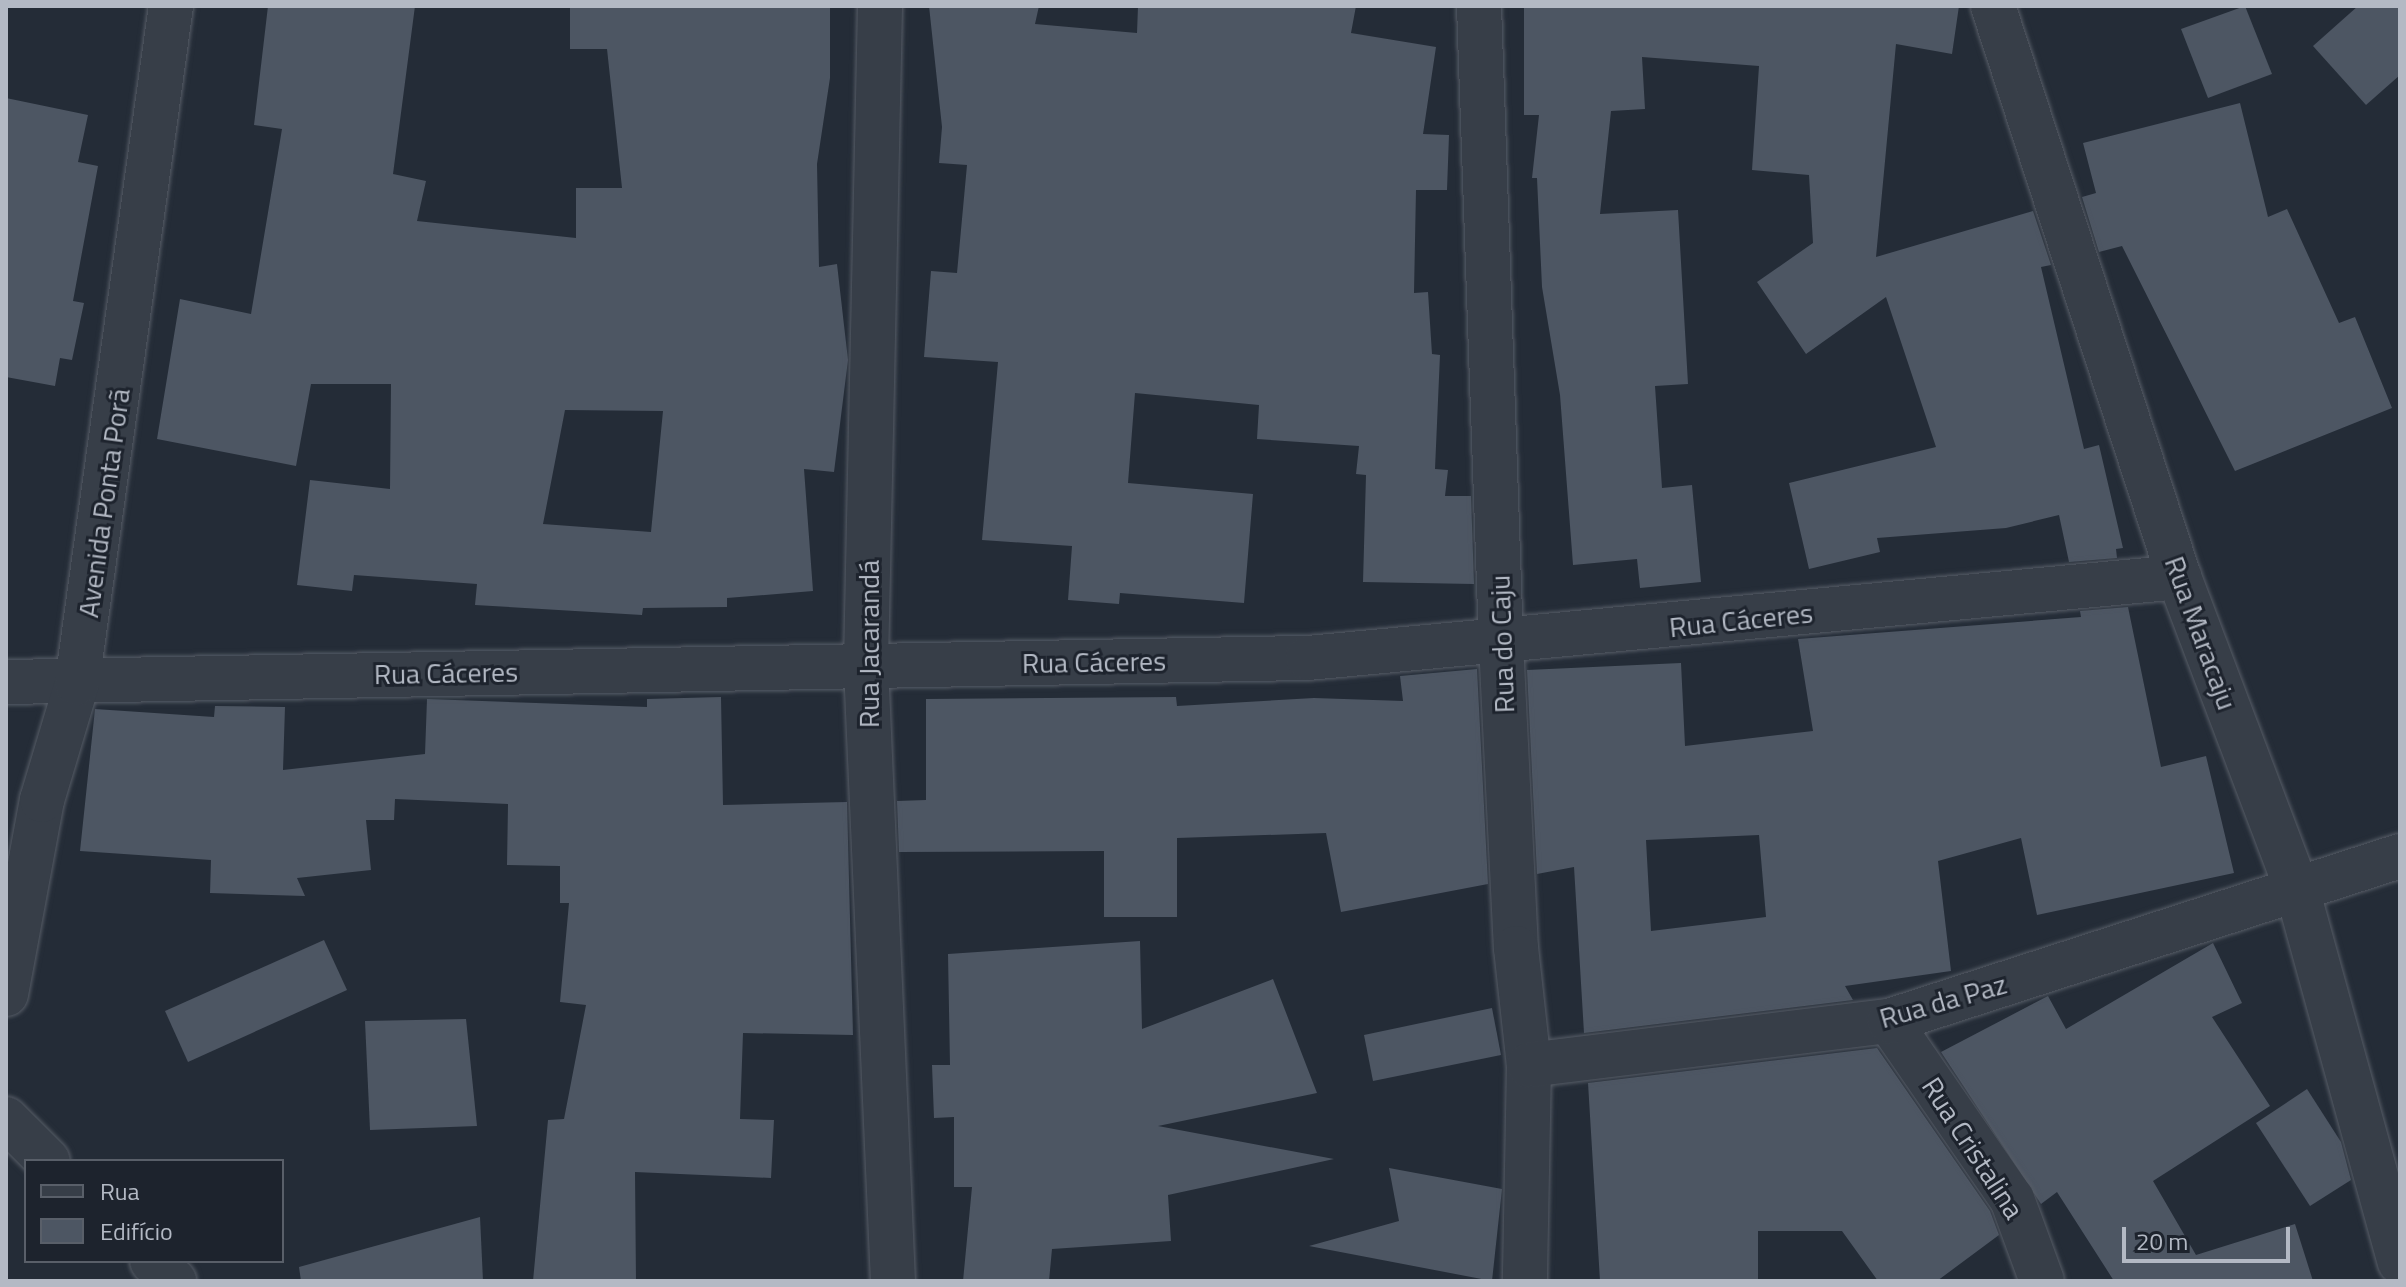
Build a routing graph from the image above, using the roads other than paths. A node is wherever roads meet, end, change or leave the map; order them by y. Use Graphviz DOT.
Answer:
graph roads {
  1 [pos="171,6"];
  2 [pos="880,6"];
  3 [pos="1479,6"];
  4 [pos="1993,6"];
  5 [pos="2179,577"];
  6 [pos="1501,643"];
  7 [pos="866,666"];
  8 [pos="6,682"];
  9 [pos="77,683"];
  10 [pos="2400,856"];
  11 [pos="2297,889"];
  12 [pos="6,994"];
  13 [pos="1889,1021"];
  14 [pos="1529,1065"];
  15 [pos="6,1119"];
  16 [pos="46,1159"];
  17 [pos="2400,1262"];
  18 [pos="154,1263"];
  19 [pos="174,1281"];
  20 [pos="893,1281"];
  21 [pos="1525,1281"];
  22 [pos="2042,1281"];
  1 -- 9 [label="street, Avenida Ponta Porã"];
  2 -- 7 [label="street, Rua Jacarandá"];
  3 -- 6 [label="street, Rua do Caju"];
  4 -- 5 [label="street, Rua Maracaju"];
  5 -- 6 [label="street, Rua Cáceres"];
  5 -- 11 [label="street, Rua Maracaju"];
  6 -- 7 [label="street, Rua Cáceres"];
  6 -- 14 [label="street, Rua do Caju"];
  7 -- 9 [label="street, Rua Cáceres"];
  7 -- 20 [label="street, Rua Jacarandá"];
  8 -- 9 [label="street, Rua Cáceres"];
  9 -- 12 [label="street, Avenida Ponta Porã"];
  10 -- 11 [label="street, Rua da Paz"];
  11 -- 13 [label="street, Rua da Paz"];
  11 -- 17 [label="street, Rua Maracaju"];
  13 -- 14 [label="street, Rua da Paz"];
  13 -- 22 [label="street, Rua Cristalina"];
  14 -- 21 [label="street, Rua do Caju"];
  15 -- 16 [label="street"];
  18 -- 19 [label="street"];
}
